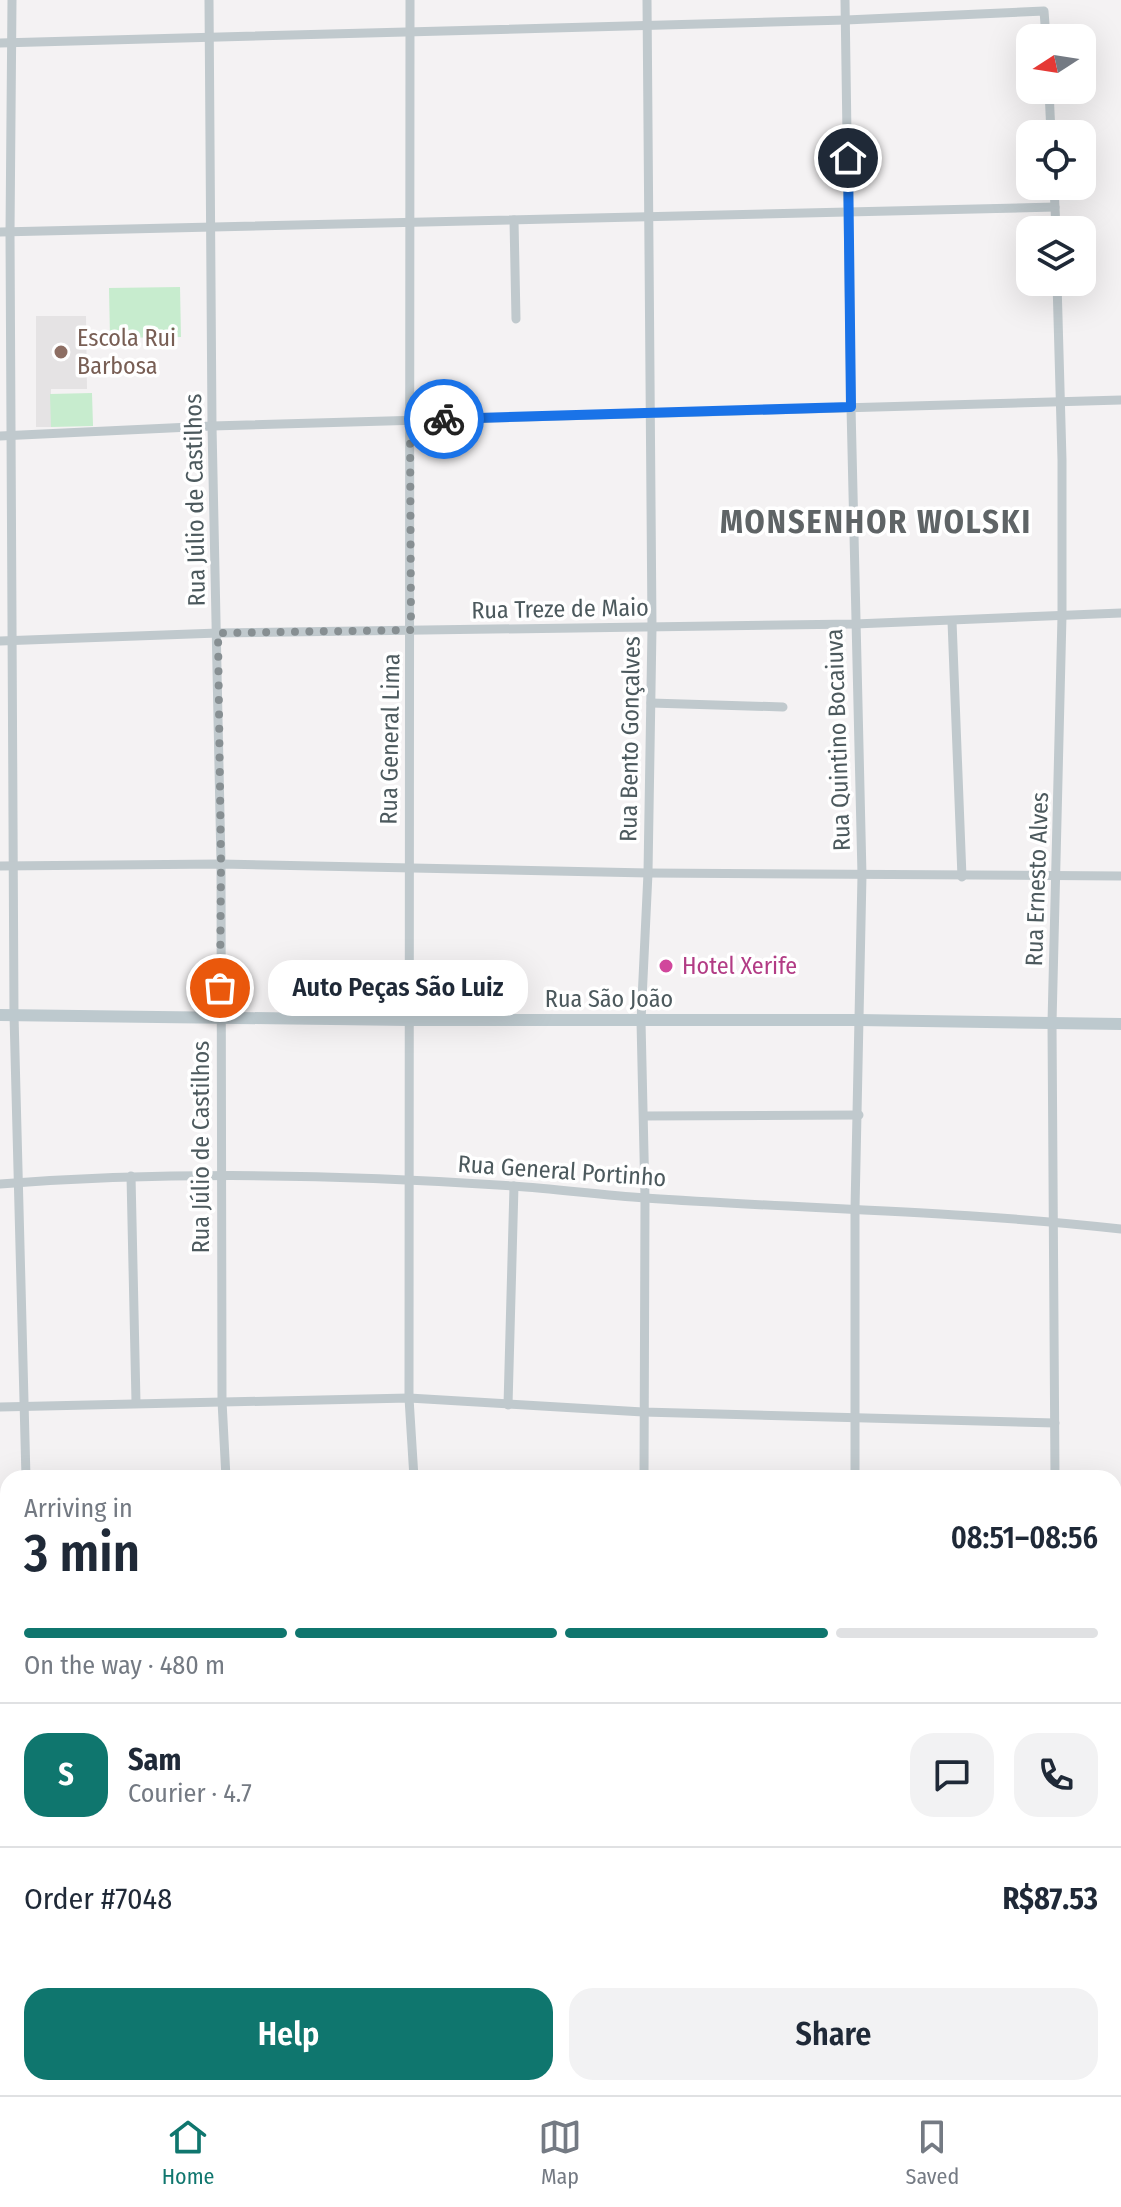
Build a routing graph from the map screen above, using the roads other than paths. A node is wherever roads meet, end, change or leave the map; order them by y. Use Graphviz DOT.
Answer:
graph roads {
  1 [pos="12,0"];
  2 [pos="209,0"];
  3 [pos="410,0"];
  4 [pos="647,0"];
  5 [pos="845,0"];
  6 [pos="846,20"];
  7 [pos="647,23"];
  8 [pos="1045,24"];
  9 [pos="411,30"];
  10 [pos="210,37"];
  11 [pos="0,43"];
  12 [pos="13,43"];
  13 [pos="1055,200"];
  14 [pos="1055,207"];
  15 [pos="849,213"];
  16 [pos="1055,216"];
  17 [pos="648,217"];
  18 [pos="514,220"];
  19 [pos="411,223"];
  20 [pos="210,227"];
  21 [pos="5,232"];
  22 [pos="1057,296"];
  23 [pos="516,319"];
  24 [pos="1121,400"];
  25 [pos="1061,401"];
  26 [pos="851,407"];
  27 [pos="650,413"];
  28 [pos="410,420"];
  29 [pos="212,426"];
  30 [pos="0,436"];
  31 [pos="12,436"];
  32 [pos="1121,613"];
  33 [pos="1062,616"];
  34 [pos="952,621"];
  35 [pos="855,624"];
  36 [pos="652,628"];
  37 [pos="411,630"];
  38 [pos="218,633"];
  39 [pos="0,641"];
  40 [pos="11,641"];
  41 [pos="651,703"];
  42 [pos="783,707"];
  43 [pos="221,864"];
  44 [pos="0,866"];
  45 [pos="13,866"];
  46 [pos="409,868"];
  47 [pos="648,873"];
  48 [pos="862,875"];
  49 [pos="1121,876"];
  50 [pos="962,877"];
  51 [pos="1058,878"];
  52 [pos="0,1015"];
  53 [pos="14,1015"];
  54 [pos="220,1018"];
  55 [pos="408,1020"];
  56 [pos="859,1020"];
  57 [pos="641,1021"];
  58 [pos="1052,1023"];
  59 [pos="1121,1024"];
  60 [pos="859,1115"];
  61 [pos="644,1116"];
  62 [pos="221,1175"];
  63 [pos="131,1176"];
  64 [pos="410,1180"];
  65 [pos="17,1183"];
  66 [pos="0,1184"];
  67 [pos="514,1186"];
  68 [pos="645,1198"];
  69 [pos="855,1209"];
  70 [pos="1054,1221"];
  71 [pos="1121,1229"];
  72 [pos="409,1398"];
  73 [pos="222,1401"];
  74 [pos="136,1402"];
  75 [pos="22,1405"];
  76 [pos="508,1405"];
  77 [pos="0,1407"];
  78 [pos="643,1412"];
  79 [pos="854,1417"];
  80 [pos="1055,1423"];
  81 [pos="26,1470"];
  82 [pos="226,1470"];
  83 [pos="414,1470"];
  84 [pos="644,1470"];
  85 [pos="855,1470"];
  86 [pos="1055,1470"];
  1 -- 12 [label="street"];
  2 -- 10 [label="street, Rua Júlio de Castilhos"];
  3 -- 9 [label="street, Rua General Lima"];
  4 -- 7 [label="street, Rua Bento Gonçalves"];
  5 -- 6 [label="street, Rua Quintino Bocaiuva"];
  6 -- 7 [label="street"];
  6 -- 8 [label="street"];
  6 -- 15 [label="street, Rua Quintino Bocaiuva"];
  7 -- 9 [label="street"];
  7 -- 17 [label="street, Rua Bento Gonçalves"];
  9 -- 10 [label="street"];
  9 -- 19 [label="street, Rua General Lima"];
  10 -- 12 [label="street"];
  10 -- 20 [label="street, Rua Júlio de Castilhos"];
  11 -- 12 [label="street"];
  12 -- 21 [label="street"];
  13 -- 14 [label="street"];
  14 -- 15 [label="street"];
  14 -- 16 [label="street"];
  15 -- 17 [label="street"];
  15 -- 26 [label="street, Rua Quintino Bocaiuva"];
  17 -- 18 [label="street"];
  17 -- 27 [label="street, Rua Bento Gonçalves"];
  18 -- 19 [label="street"];
  18 -- 23 [label="street"];
  19 -- 20 [label="street"];
  19 -- 28 [label="street, Rua General Lima"];
  20 -- 21 [label="street"];
  20 -- 29 [label="street, Rua Júlio de Castilhos"];
  21 -- 31 [label="street"];
  22 -- 25 [label="street, Rua Ernesto Alves"];
  24 -- 25 [label="street"];
  25 -- 26 [label="street"];
  25 -- 33 [label="street, Rua Ernesto Alves"];
  26 -- 27 [label="street"];
  26 -- 35 [label="street, Rua Quintino Bocaiuva"];
  27 -- 28 [label="street"];
  27 -- 36 [label="street, Rua Bento Gonçalves"];
  28 -- 29 [label="street"];
  28 -- 37 [label="street, Rua General Lima"];
  29 -- 31 [label="street"];
  29 -- 38 [label="street, Rua Júlio de Castilhos"];
  30 -- 31 [label="street"];
  31 -- 40 [label="street"];
  32 -- 33 [label="street, Rua Treze de Maio"];
  33 -- 34 [label="street, Rua Treze de Maio"];
  33 -- 51 [label="street, Rua Ernesto Alves"];
  34 -- 35 [label="street, Rua Treze de Maio"];
  34 -- 50 [label="street"];
  35 -- 36 [label="street, Rua Treze de Maio"];
  35 -- 48 [label="street, Rua Quintino Bocaiuva"];
  36 -- 37 [label="street, Rua Treze de Maio"];
  36 -- 41 [label="street, Rua Bento Gonçalves"];
  37 -- 38 [label="street, Rua Treze de Maio"];
  37 -- 46 [label="street, Rua General Lima"];
  38 -- 40 [label="street, Rua Treze de Maio"];
  38 -- 43 [label="street, Rua Júlio de Castilhos"];
  39 -- 40 [label="street, Rua Treze de Maio"];
  40 -- 45 [label="street"];
  41 -- 42 [label="street"];
  41 -- 47 [label="street, Rua Bento Gonçalves"];
  43 -- 45 [label="street"];
  43 -- 46 [label="street"];
  43 -- 54 [label="street, Rua Júlio de Castilhos"];
  44 -- 45 [label="street"];
  45 -- 53 [label="street"];
  46 -- 47 [label="street"];
  46 -- 55 [label="street, Rua General Lima"];
  47 -- 48 [label="street"];
  47 -- 57 [label="street, Rua Bento Gonçalves"];
  48 -- 50 [label="street"];
  48 -- 56 [label="street, Rua Quintino Bocaiuva"];
  49 -- 51 [label="street"];
  50 -- 51 [label="street"];
  51 -- 58 [label="street, Rua Ernesto Alves"];
  52 -- 53 [label="main road, Rua São João"];
  53 -- 54 [label="main road, Rua São João"];
  53 -- 65 [label="street"];
  54 -- 55 [label="main road, Rua São João"];
  54 -- 62 [label="street, Rua Júlio de Castilhos"];
  55 -- 57 [label="main road, Rua São João"];
  55 -- 64 [label="street, Rua General Lima"];
  56 -- 57 [label="main road, Rua São João"];
  56 -- 58 [label="main road, Rua São João"];
  56 -- 60 [label="street, Rua Quintino Bocaiuva"];
  57 -- 61 [label="street, Rua Bento Gonçalves"];
  58 -- 59 [label="main road, Rua São João"];
  58 -- 70 [label="street, Rua Ernesto Alves"];
  60 -- 61 [label="street"];
  60 -- 69 [label="street, Rua Quintino Bocaiuva"];
  61 -- 68 [label="street, Rua Bento Gonçalves"];
  62 -- 63 [label="street, Rua General Portinho"];
  62 -- 64 [label="street, Rua General Portinho"];
  62 -- 73 [label="street, Rua Júlio de Castilhos"];
  63 -- 65 [label="street, Rua General Portinho"];
  63 -- 74 [label="street"];
  64 -- 67 [label="street, Rua General Portinho"];
  64 -- 72 [label="street, Rua General Lima"];
  65 -- 66 [label="street, Rua General Portinho"];
  65 -- 75 [label="street"];
  67 -- 68 [label="street, Rua General Portinho"];
  67 -- 76 [label="street"];
  68 -- 69 [label="street, Rua General Portinho"];
  68 -- 78 [label="street, Rua Bento Gonçalves"];
  69 -- 70 [label="street, Rua General Portinho"];
  69 -- 79 [label="street, Rua Quintino Bocaiuva"];
  70 -- 71 [label="street, Rua General Portinho"];
  70 -- 80 [label="street, Rua Ernesto Alves"];
  72 -- 73 [label="street"];
  72 -- 76 [label="street"];
  72 -- 83 [label="street, Rua General Lima"];
  73 -- 74 [label="street"];
  73 -- 82 [label="street, Rua Júlio de Castilhos"];
  74 -- 75 [label="street"];
  75 -- 77 [label="street"];
  75 -- 81 [label="street"];
  76 -- 78 [label="street"];
  78 -- 79 [label="street"];
  78 -- 84 [label="street, Rua Bento Gonçalves"];
  79 -- 80 [label="street"];
  79 -- 85 [label="street, Rua Quintino Bocaiuva"];
  80 -- 86 [label="street, Rua Ernesto Alves"];
}
